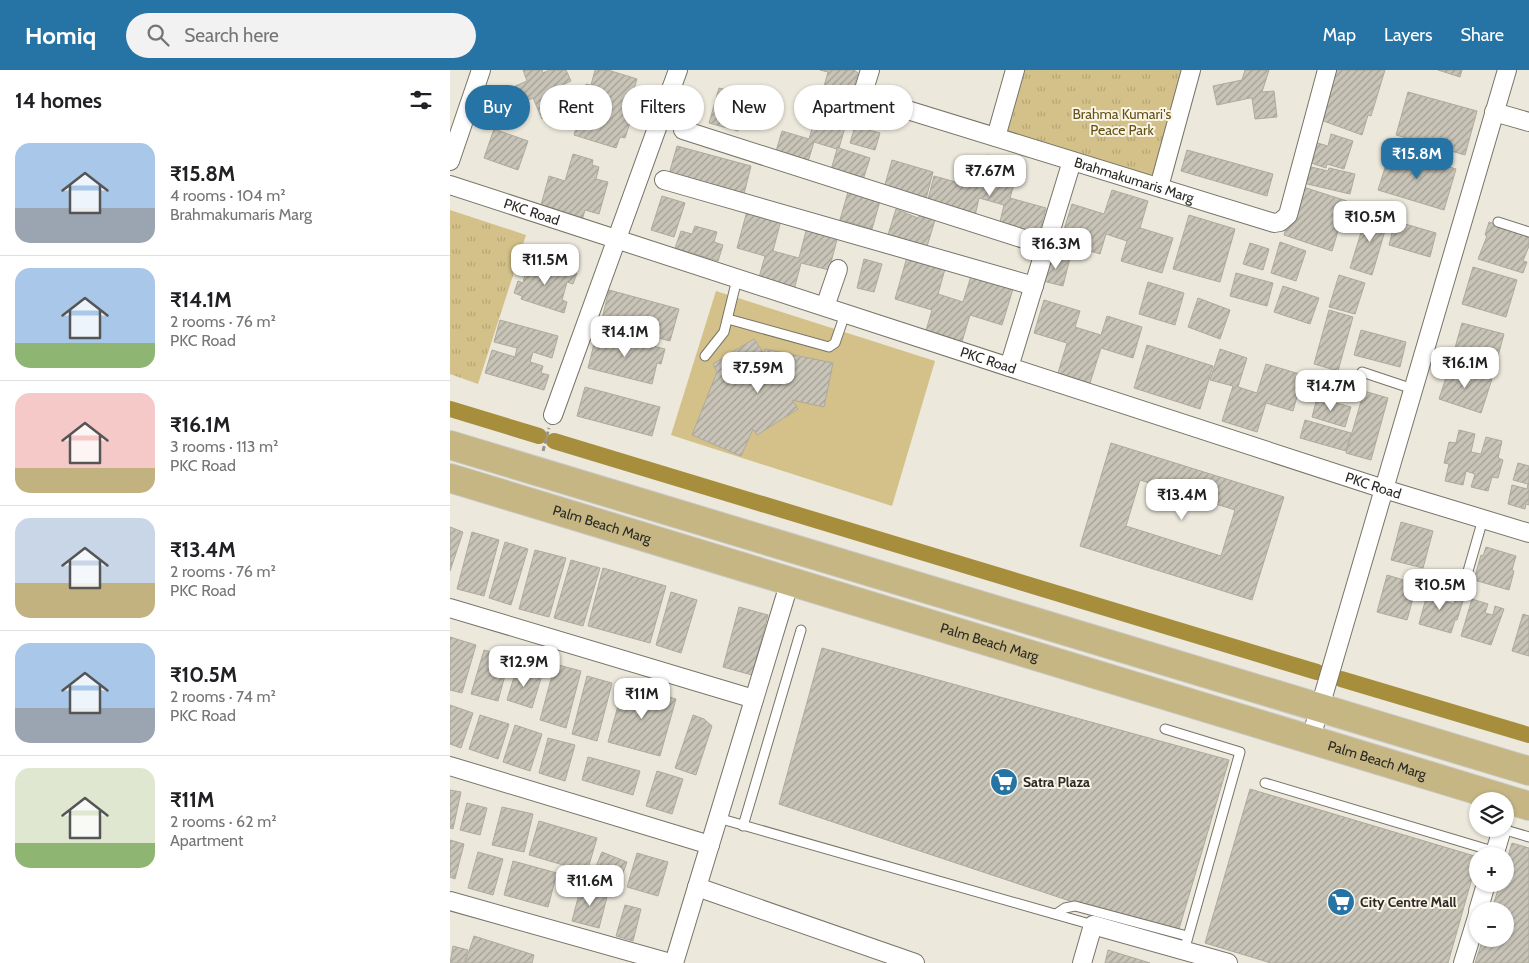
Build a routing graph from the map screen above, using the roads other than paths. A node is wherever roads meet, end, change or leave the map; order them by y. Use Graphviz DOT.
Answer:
graph roads {
  1 [pos="481,70"];
  2 [pos="678,70"];
  3 [pos="870,70"];
  4 [pos="1015,70"];
  5 [pos="1191,70"];
  6 [pos="1327,70"];
  7 [pos="1507,70"];
  8 [pos="1494,112"];
  9 [pos="1529,122"];
  10 [pos="683,130"];
  11 [pos="996,137"];
  12 [pos="450,161"];
  13 [pos="1072,161"];
  14 [pos="664,180"];
  15 [pos="450,185"];
  16 [pos="1159,187"];
  17 [pos="1498,222"];
  18 [pos="1529,232"];
  19 [pos="616,239"];
  20 [pos="1046,246"];
  21 [pos="838,269"];
  22 [pos="737,279"];
  23 [pos="1034,286"];
  24 [pos="828,298"];
  25 [pos="845,314"];
  26 [pos="728,319"];
  27 [pos="705,356"];
  28 [pos="1009,367"];
  29 [pos="1362,372"];
  30 [pos="1413,389"];
  31 [pos="552,414"];
  32 [pos="450,445"];
  33 [pos="450,478"];
  34 [pos="1384,488"];
  35 [pos="1483,519"];
  36 [pos="1529,533"];
  37 [pos="790,581"];
  38 [pos="1464,585"];
  39 [pos="450,608"];
  40 [pos="801,630"];
  41 [pos="754,699"];
  42 [pos="1320,708"];
  43 [pos="1165,729"];
  44 [pos="1310,740"];
  45 [pos="450,766"];
  46 [pos="1529,771"];
  47 [pos="1265,783"];
  48 [pos="1469,803"];
  49 [pos="718,818"];
  50 [pos="1514,823"];
  51 [pos="743,826"];
  52 [pos="1529,837"];
  53 [pos="710,845"];
  54 [pos="1471,847"];
  55 [pos="697,887"];
  56 [pos="450,901"];
  57 [pos="1056,914"];
  58 [pos="1093,925"];
  59 [pos="1186,943"];
  60 [pos="1469,943"];
  61 [pos="1475,947"];
  62 [pos="672,963"];
  63 [pos="915,963"];
  64 [pos="1082,963"];
  65 [pos="1228,963"];
  66 [pos="1463,963"];
  67 [pos="1470,963"];
  1 -- 12 [label="street"];
  2 -- 19 [label="street"];
  3 -- 11 [label="street, Brahmakumaris Marg"];
  4 -- 11 [label="street"];
  5 -- 16 [label="street"];
  6 -- 16 [label="street, Brahmakumaris Marg"];
  7 -- 8 [label="street"];
  8 -- 9 [label="street"];
  8 -- 30 [label="street"];
  10 -- 20 [label="street"];
  11 -- 13 [label="street, Brahmakumaris Marg"];
  13 -- 16 [label="street, Brahmakumaris Marg"];
  13 -- 20 [label="street"];
  14 -- 23 [label="street"];
  15 -- 19 [label="street, PKC Road"];
  17 -- 18 [label="lane"];
  19 -- 22 [label="street, PKC Road"];
  19 -- 31 [label="street"];
  20 -- 23 [label="street"];
  21 -- 24 [label="street"];
  22 -- 25 [label="street, PKC Road"];
  22 -- 26 [label="lane"];
  23 -- 28 [label="street"];
  25 -- 26 [label="lane"];
  25 -- 28 [label="street, PKC Road"];
  26 -- 27 [label="lane"];
  28 -- 34 [label="street, PKC Road"];
  29 -- 30 [label="lane"];
  30 -- 34 [label="street"];
  32 -- 42 [label="main road"];
  33 -- 37 [label="main road, Palm Beach Marg"];
  34 -- 35 [label="street, PKC Road"];
  34 -- 42 [label="street"];
  35 -- 36 [label="street, PKC Road"];
  35 -- 38 [label="lane"];
  37 -- 41 [label="street"];
  37 -- 44 [label="main road, Palm Beach Marg"];
  39 -- 41 [label="street"];
  40 -- 51 [label="lane"];
  41 -- 49 [label="street"];
  42 -- 44 [label="street"];
  42 -- 46 [label="main road"];
  43 -- 59 [label="lane"];
  44 -- 48 [label="main road, Palm Beach Marg"];
  45 -- 53 [label="street"];
  47 -- 54 [label="lane"];
  49 -- 51 [label="lane"];
  49 -- 53 [label="street"];
  50 -- 52 [label="lane"];
  51 -- 57 [label="lane"];
  53 -- 55 [label="street"];
  55 -- 62 [label="street"];
  55 -- 63 [label="street"];
  56 -- 62 [label="street"];
  57 -- 58 [label="lane"];
  57 -- 59 [label="lane"];
  58 -- 59 [label="street"];
  58 -- 64 [label="street"];
  59 -- 65 [label="street"];
  60 -- 66 [label="street"];
  61 -- 67 [label="lane"];
}
